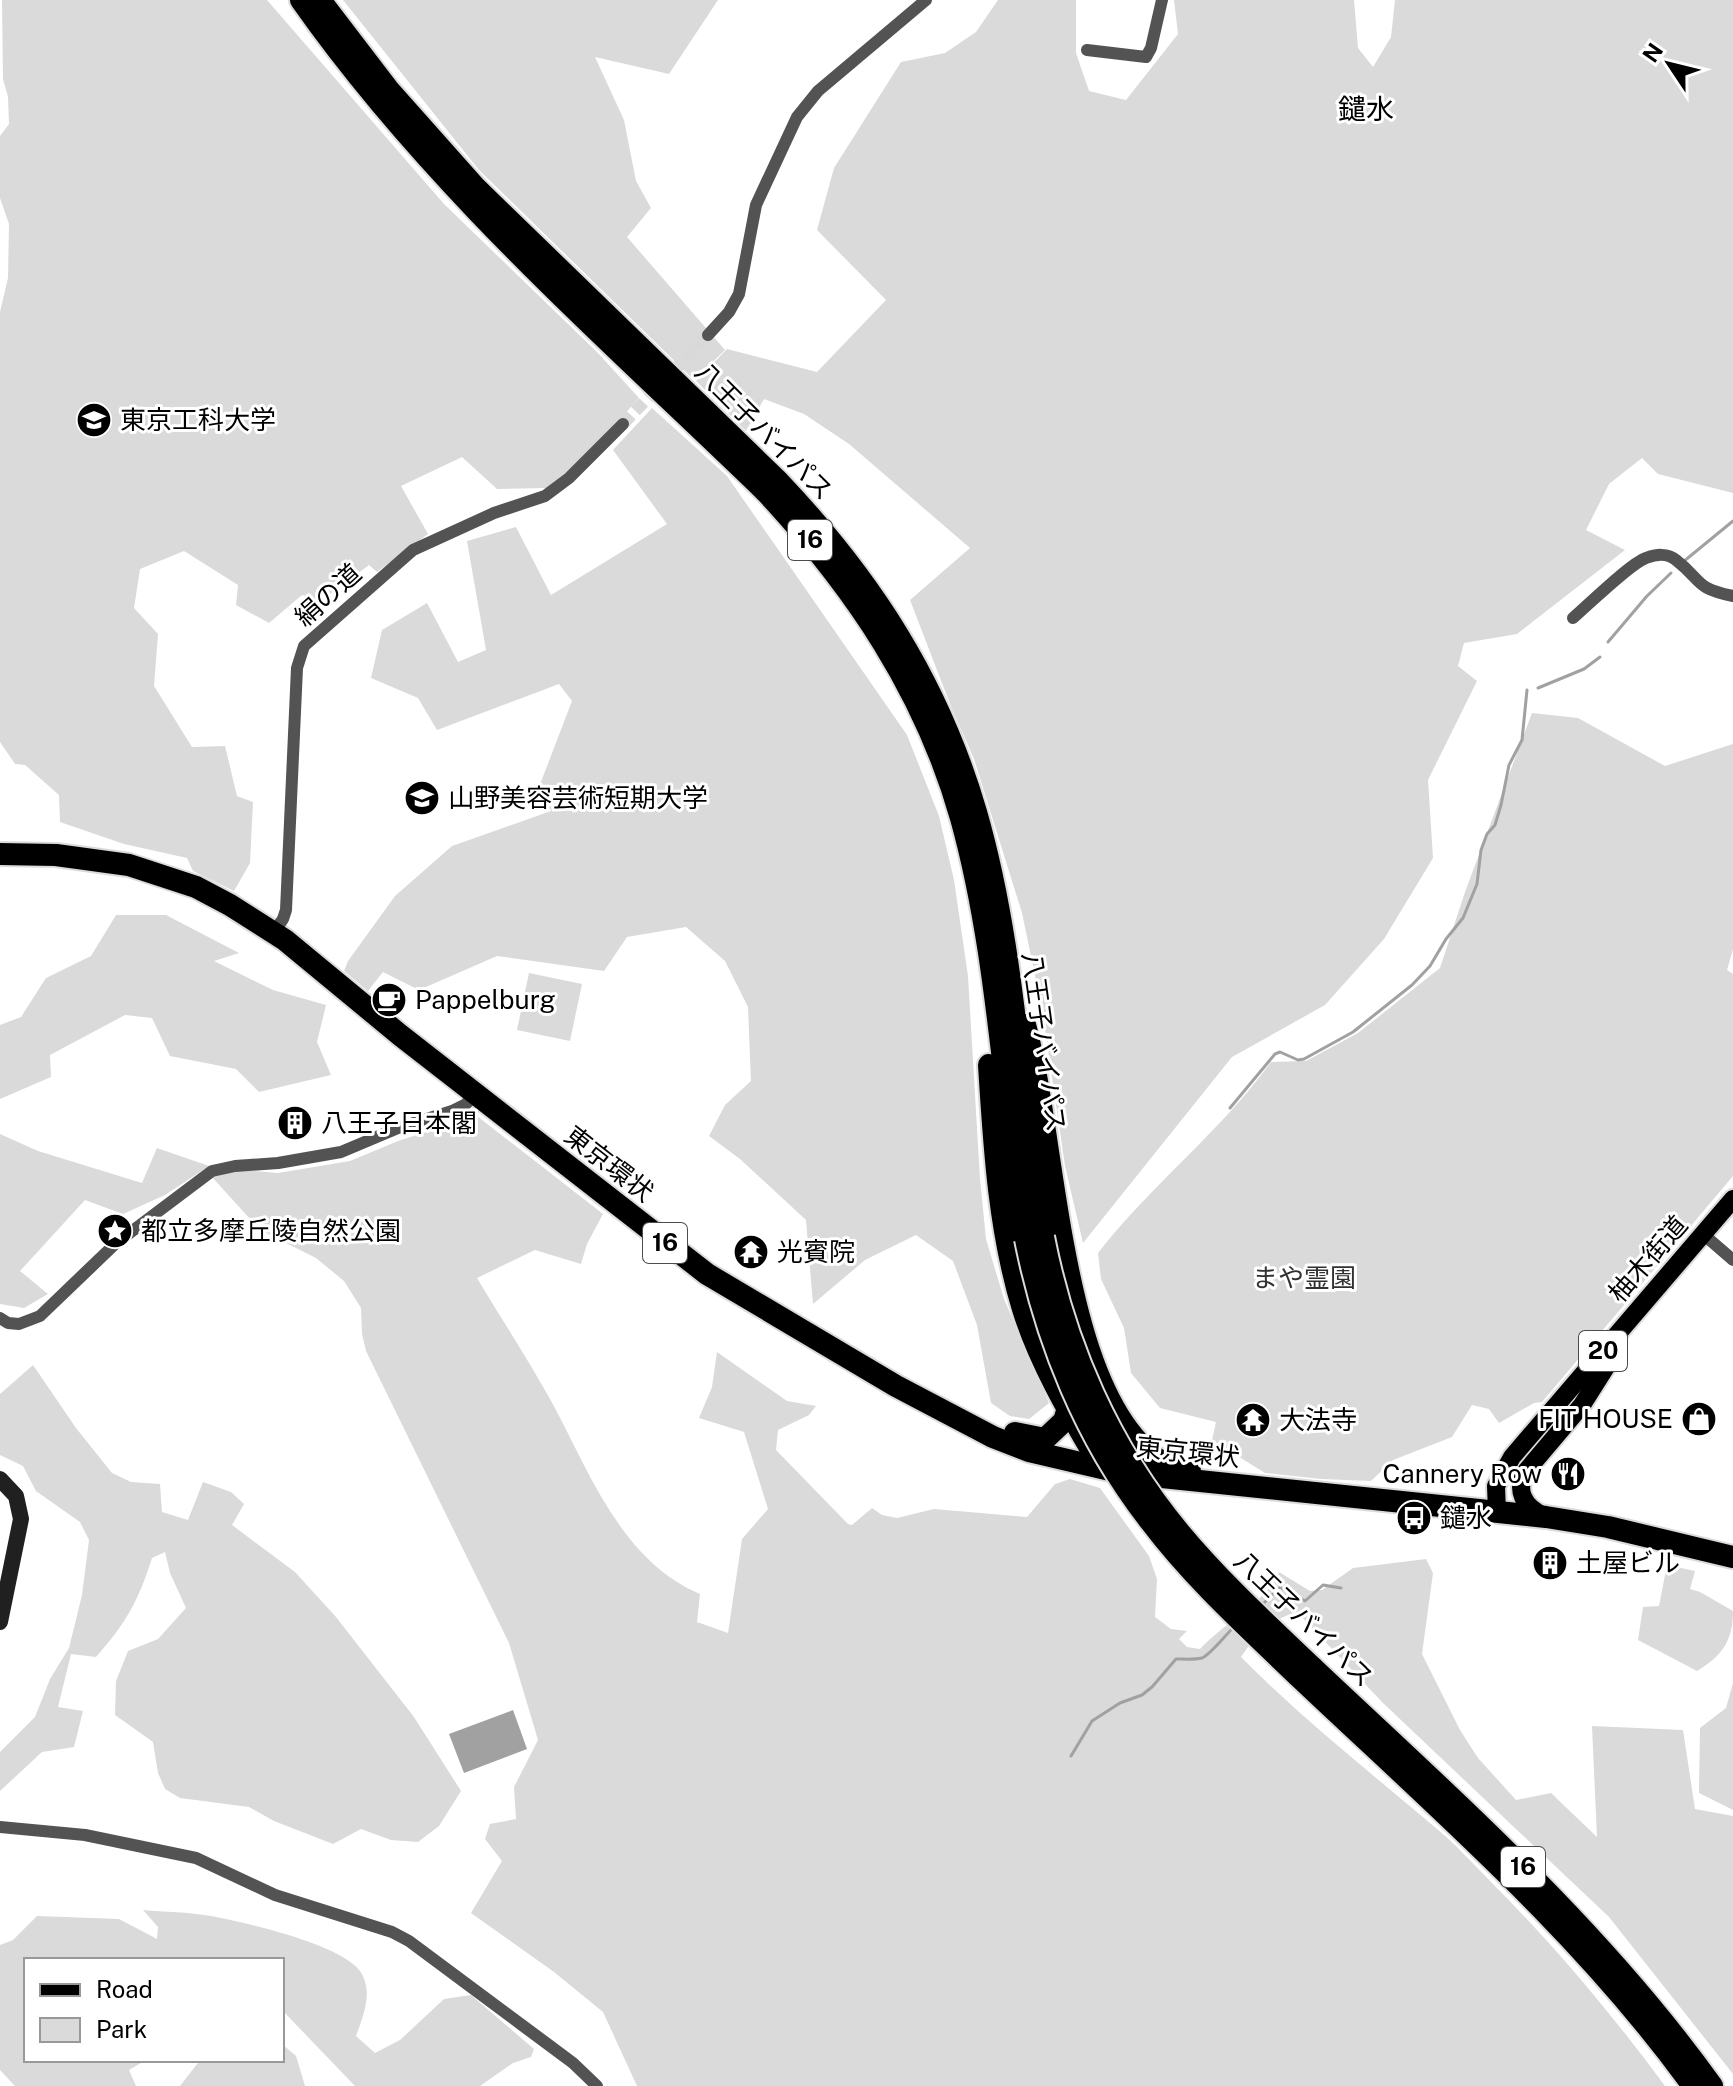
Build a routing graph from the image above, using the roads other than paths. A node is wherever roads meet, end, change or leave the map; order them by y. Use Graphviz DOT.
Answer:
graph roads {
  1 [pos="330,0"];
  2 [pos="926,0"];
  3 [pos="1162,0"];
  4 [pos="306,2"];
  5 [pos="1087,50"];
  6 [pos="362,57"];
  7 [pos="708,335"];
  8 [pos="623,424"];
  9 [pos="1733,596"];
  10 [pos="1573,618"];
  11 [pos="0,854"];
  12 [pos="985,929"];
  13 [pos="274,932"];
  14 [pos="1003,946"];
  15 [pos="475,1094"];
  16 [pos="1733,1199"];
  17 [pos="1733,1218"];
  18 [pos="1034,1238"];
  19 [pos="1708,1238"];
  20 [pos="1733,1260"];
  21 [pos="0,1318"];
  22 [pos="1606,1367"];
  23 [pos="1068,1408"];
  24 [pos="1124,1423"];
  25 [pos="966,1424"];
  26 [pos="1113,1471"];
  27 [pos="0,1479"];
  28 [pos="1217,1483"];
  29 [pos="1497,1512"];
  30 [pos="1546,1517"];
  31 [pos="1733,1557"];
  32 [pos="0,1622"];
  33 [pos="1305,1671"];
  34 [pos="0,1827"];
  35 [pos="1558,1924"];
  36 [pos="1656,2010"];
  37 [pos="597,2086"];
  38 [pos="1681,2086"];
  39 [pos="1693,2086"];
  40 [pos="1712,2086"];
  41 [pos="1723,2086"];
  1 -- 6 [label="highway, 16"];
  2 -- 7 [label="street"];
  3 -- 5 [label="street"];
  4 -- 6 [label="highway, 八王子バイパス / 16"];
  4 -- 12 [label="highway, 八王子バイパス / 16"];
  6 -- 14 [label="highway, 八王子バイパス / 16"];
  8 -- 13 [label="street, 絹の道"];
  9 -- 10 [label="street"];
  11 -- 13 [label="highway, 東京環状 / 16"];
  12 -- 18 [label="highway, 八王子バイパス / 16"];
  12 -- 23 [label="highway, 16"];
  13 -- 15 [label="highway, 東京環状 / 16"];
  14 -- 18 [label="highway, 八王子バイパス / 16"];
  14 -- 24 [label="highway, 16"];
  15 -- 21 [label="street"];
  15 -- 25 [label="highway, 東京環状 / 16"];
  16 -- 19 [label="main road, 柚木街道 / 20"];
  17 -- 19 [label="main road, 柚木街道 / 20"];
  18 -- 33 [label="highway, 八王子バイパス / 16, bridge"];
  19 -- 20 [label="street"];
  19 -- 22 [label="main road, 柚木街道 / 20"];
  19 -- 29 [label="main road, 柚木街道 / 20"];
  22 -- 29 [label="main road, 柚木街道 / 20"];
  22 -- 30 [label="main road, 20"];
  23 -- 25 [label="highway, 16"];
  23 -- 26 [label="highway, 16"];
  24 -- 26 [label="highway"];
  24 -- 28 [label="highway, 16"];
  25 -- 26 [label="highway, 東京環状 / 16"];
  26 -- 28 [label="highway, 東京環状 / 16"];
  27 -- 32 [label="street"];
  28 -- 29 [label="highway, 東京環状 / 16"];
  29 -- 30 [label="highway, 16"];
  30 -- 31 [label="highway, 16"];
  33 -- 35 [label="highway, 八王子バイパス / 16"];
  33 -- 36 [label="highway, 八王子バイパス / 16"];
  34 -- 37 [label="street"];
  35 -- 38 [label="highway, 16"];
  35 -- 39 [label="highway, 八王子バイパス / 16"];
  36 -- 40 [label="highway, 八王子バイパス / 16"];
  36 -- 41 [label="highway, 16"];
}
